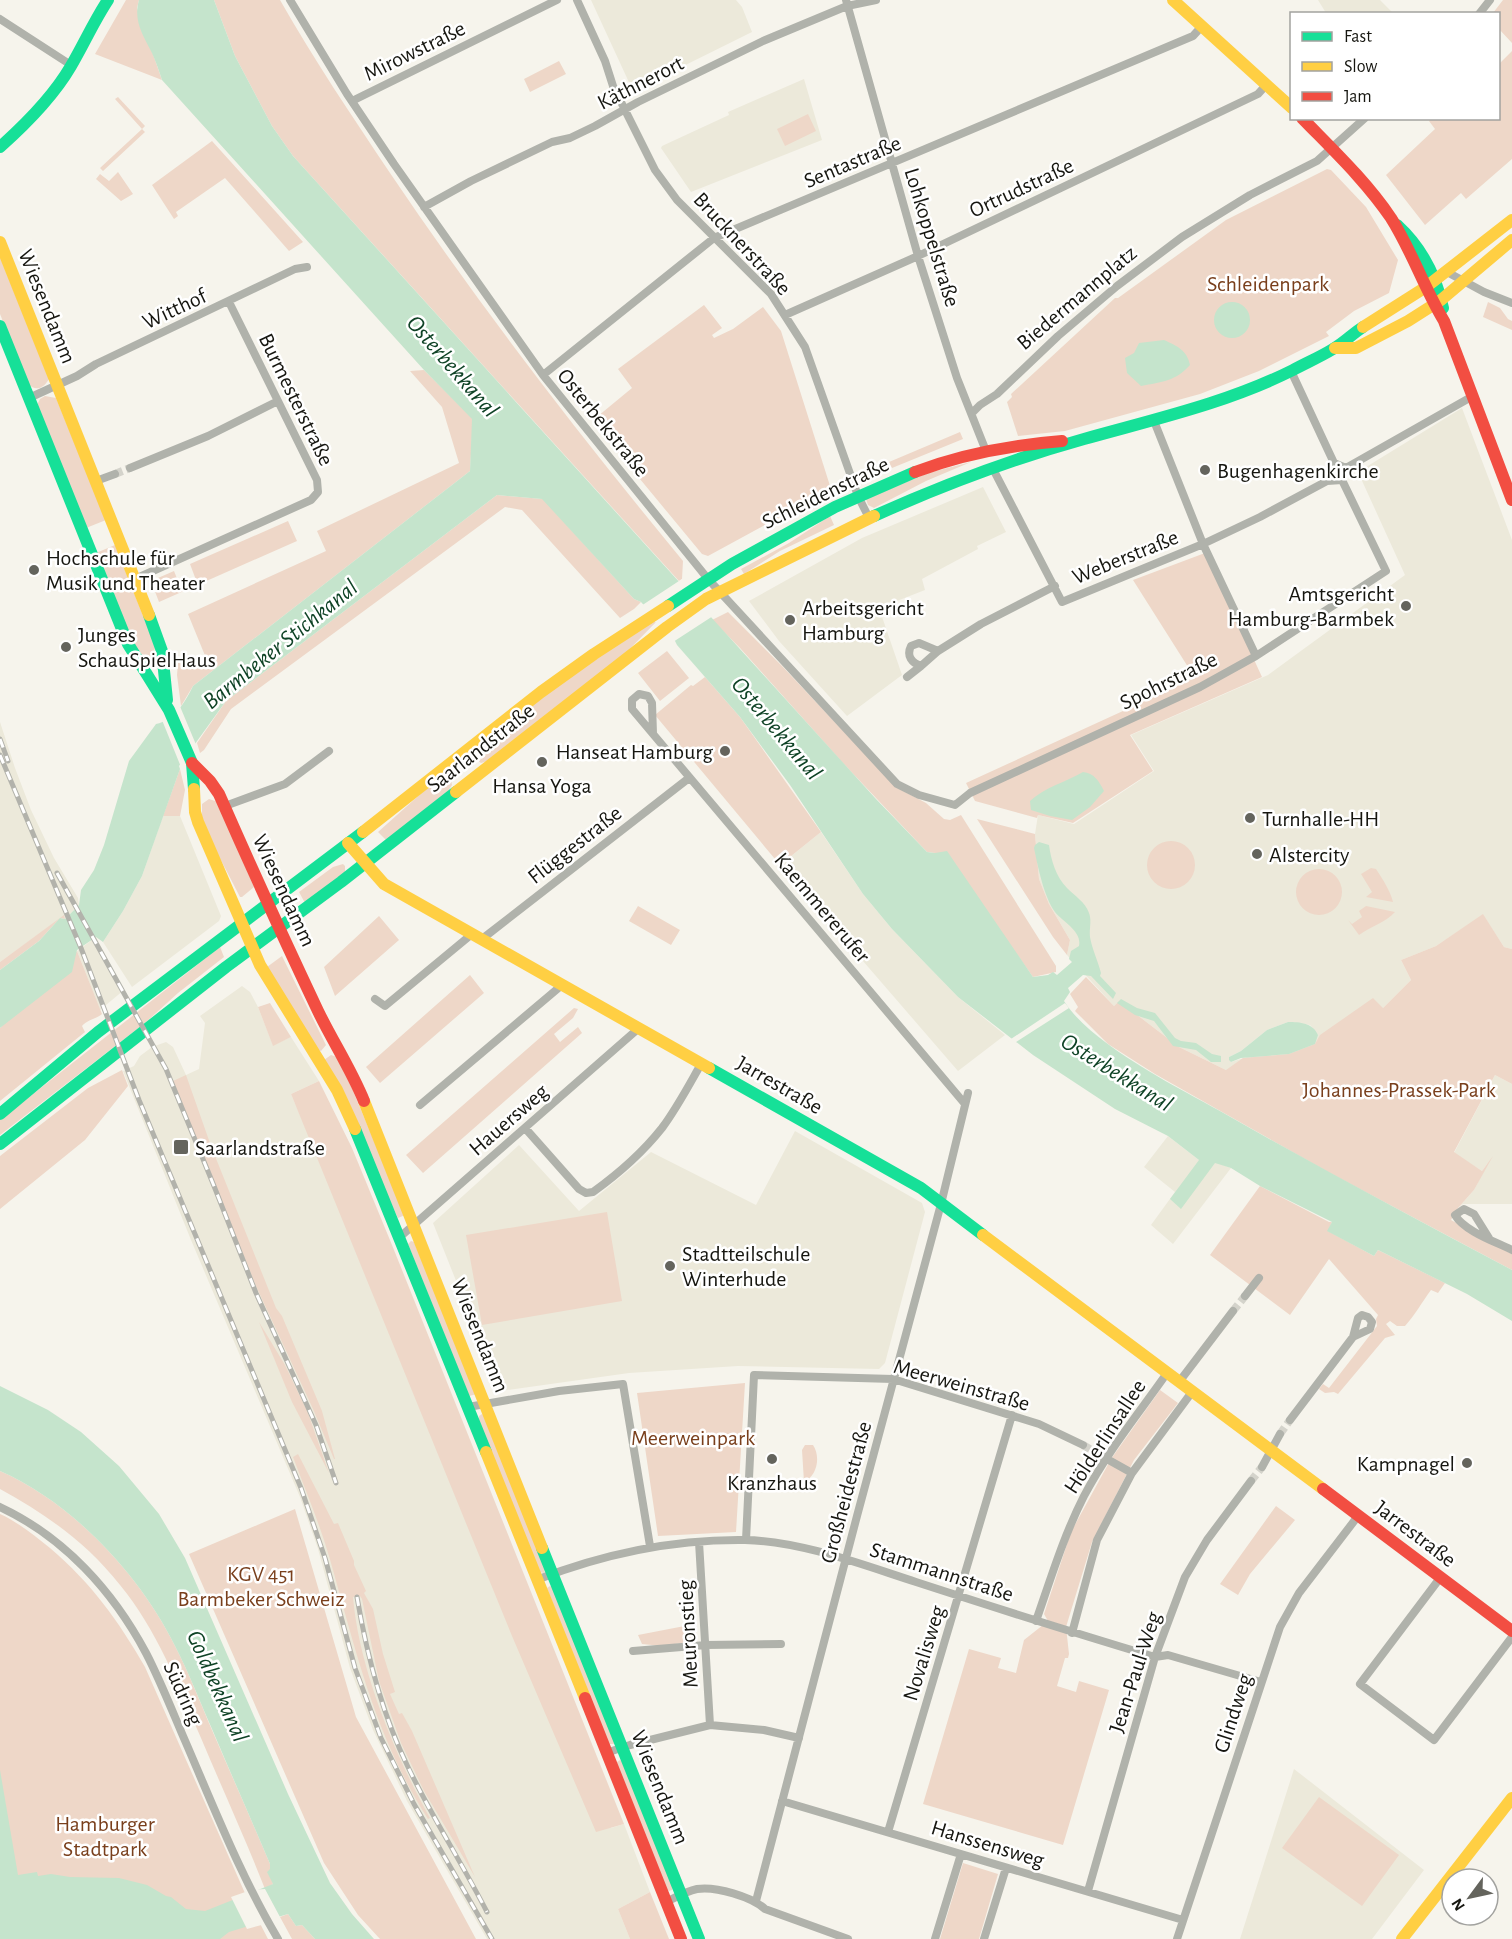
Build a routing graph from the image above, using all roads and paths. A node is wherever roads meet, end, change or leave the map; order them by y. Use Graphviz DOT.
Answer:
graph roads {
  1 [pos="108,0"];
  2 [pos="290,0"];
  3 [pos="557,0"];
  4 [pos="577,0"];
  5 [pos="876,0"];
  6 [pos="1174,0"];
  7 [pos="1490,0"];
  8 [pos="847,3"];
  9 [pos="1481,12"];
  10 [pos="0,19"];
  11 [pos="1202,26"];
  12 [pos="71,65"];
  13 [pos="1267,84"];
  14 [pos="352,101"];
  15 [pos="1290,106"];
  16 [pos="625,110"];
  17 [pos="1304,120"];
  18 [pos="1363,120"];
  19 [pos="0,147"];
  20 [pos="1331,148"];
  21 [pos="892,164"];
  22 [pos="424,207"];
  23 [pos="1392,220"];
  24 [pos="1512,220"];
  25 [pos="714,238"];
  26 [pos="1512,240"];
  27 [pos="0,242"];
  28 [pos="918,255"];
  29 [pos="1429,258"];
  30 [pos="307,267"];
  31 [pos="1447,272"];
  32 [pos="1465,281"];
  33 [pos="1430,284"];
  34 [pos="229,302"];
  35 [pos="1437,303"];
  36 [pos="1512,303"];
  37 [pos="785,315"];
  38 [pos="0,326"];
  39 [pos="1335,348"];
  40 [pos="1291,371"];
  41 [pos="543,375"];
  42 [pos="58,385"];
  43 [pos="1473,396"];
  44 [pos="29,398"];
  45 [pos="279,401"];
  46 [pos="972,413"];
  47 [pos="1154,421"];
  48 [pos="1084,439"];
  49 [pos="986,451"];
  50 [pos="992,467"];
  51 [pos="130,468"];
  52 [pos="115,474"];
  53 [pos="1508,474"];
  54 [pos="96,481"];
  55 [pos="858,496"];
  56 [pos="1512,500"];
  57 [pos="869,518"];
  58 [pos="1203,544"];
  59 [pos="1386,571"];
  60 [pos="135,579"];
  61 [pos="708,579"];
  62 [pos="1055,586"];
  63 [pos="691,590"];
  64 [pos="721,592"];
  65 [pos="702,602"];
  66 [pos="938,651"];
  67 [pos="1256,656"];
  68 [pos="921,666"];
  69 [pos="907,677"];
  70 [pos="169,710"];
  71 [pos="652,734"];
  72 [pos="329,751"];
  73 [pos="192,764"];
  74 [pos="689,778"];
  75 [pos="955,805"];
  76 [pos="225,806"];
  77 [pos="348,843"];
  78 [pos="364,863"];
  79 [pos="267,904"];
  80 [pos="242,924"];
  81 [pos="279,928"];
  82 [pos="477,936"];
  83 [pos="252,948"];
  84 [pos="562,985"];
  85 [pos="375,999"];
  86 [pos="639,1028"];
  87 [pos="701,1064"];
  88 [pos="968,1093"];
  89 [pos="965,1104"];
  90 [pos="420,1105"];
  91 [pos="0,1114"];
  92 [pos="525,1128"];
  93 [pos="0,1144"];
  94 [pos="941,1204"];
  95 [pos="414,1224"];
  96 [pos="400,1236"];
  97 [pos="1489,1238"];
  98 [pos="1512,1251"];
  99 [pos="1259,1278"];
  100 [pos="1245,1296"];
  101 [pos="1233,1311"];
  102 [pos="1353,1337"];
  103 [pos="1167,1373"];
  104 [pos="893,1379"];
  105 [pos="1179,1382"];
  106 [pos="1192,1392"];
  107 [pos="486,1404"];
  108 [pos="468,1407"];
  109 [pos="1012,1415"];
  110 [pos="1290,1420"];
  111 [pos="1280,1434"];
  112 [pos="1083,1445"];
  113 [pos="1271,1451"];
  114 [pos="1102,1456"];
  115 [pos="1262,1467"];
  116 [pos="1132,1473"];
  117 [pos="1251,1481"];
  118 [pos="0,1507"];
  119 [pos="1358,1516"];
  120 [pos="746,1540"];
  121 [pos="699,1542"];
  122 [pos="650,1546"];
  123 [pos="846,1559"];
  124 [pos="553,1573"];
  125 [pos="1440,1578"];
  126 [pos="536,1580"];
  127 [pos="958,1596"];
  128 [pos="1036,1621"];
  129 [pos="1512,1631"];
  130 [pos="1072,1632"];
  131 [pos="1512,1637"];
  132 [pos="706,1644"];
  133 [pos="781,1644"];
  134 [pos="633,1651"];
  135 [pos="1155,1657"];
  136 [pos="1261,1682"];
  137 [pos="710,1725"];
  138 [pos="799,1738"];
  139 [pos="622,1748"];
  140 [pos="606,1753"];
  141 [pos="1512,1798"];
  142 [pos="782,1801"];
  143 [pos="888,1832"];
  144 [pos="961,1854"];
  145 [pos="1006,1868"];
  146 [pos="1088,1891"];
  147 [pos="681,1895"];
  148 [pos="756,1901"];
  149 [pos="666,1902"];
  150 [pos="1183,1920"];
  151 [pos="278,1939"];
  152 [pos="681,1939"];
  153 [pos="699,1939"];
  154 [pos="848,1939"];
  155 [pos="935,1939"];
  156 [pos="984,1939"];
  157 [pos="1177,1939"];
  158 [pos="1402,1939"];
  1 -- 12 [label="street"];
  2 -- 14 [label="street, Osterbekstraße"];
  3 -- 14 [label="street, Mirowstraße"];
  4 -- 16 [label="street, Brucknerstraße"];
  5 -- 8 [label="street, Käthnerort"];
  6 -- 11 [label="street"];
  7 -- 9 [label="street"];
  8 -- 16 [label="street, Käthnerort"];
  8 -- 21 [label="street, Lohkoppelstraße"];
  10 -- 12 [label="street"];
  11 -- 13 [label="street"];
  11 -- 21 [label="street, Sentastraße"];
  12 -- 19 [label="street"];
  13 -- 15 [label="street"];
  13 -- 28 [label="street, Ortrudstraße"];
  14 -- 22 [label="street, Osterbekstraße"];
  16 -- 22 [label="street, Käthnerort"];
  16 -- 25 [label="street, Brucknerstraße"];
  17 -- 20 [label="street"];
  18 -- 20 [label="street, Biedermannplatz"];
  20 -- 23 [label="street"];
  20 -- 46 [label="street, Biedermannplatz"];
  21 -- 25 [label="street, Sentastraße"];
  21 -- 28 [label="street, Lohkoppelstraße"];
  22 -- 41 [label="street, Osterbekstraße"];
  23 -- 29 [label="street"];
  23 -- 33 [label="street"];
  24 -- 31 [label="street"];
  25 -- 37 [label="street, Brucknerstraße"];
  25 -- 41 [label="street, Sentastraße"];
  26 -- 32 [label="street"];
  27 -- 42 [label="street, Wiesendamm"];
  28 -- 37 [label="street, Ortrudstraße"];
  28 -- 46 [label="street, Lohkoppelstraße"];
  29 -- 31 [label="street"];
  29 -- 33 [label="street"];
  30 -- 34 [label="street, Witthof"];
  31 -- 32 [label="street"];
  31 -- 33 [label="street"];
  32 -- 35 [label="street"];
  32 -- 36 [label="street"];
  33 -- 35 [label="street"];
  33 -- 39 [label="street"];
  34 -- 42 [label="street, Witthof"];
  34 -- 45 [label="street, Burmesterstraße"];
  35 -- 39 [label="street"];
  35 -- 43 [label="street"];
  37 -- 55 [label="street, Brucknerstraße"];
  38 -- 44 [label="street, Wiesendamm"];
  39 -- 40 [label="street"];
  40 -- 43 [label="street"];
  40 -- 47 [label="street"];
  41 -- 61 [label="street, Osterbekstraße"];
  42 -- 44 [label="street, Wiesendamm"];
  42 -- 54 [label="street, Wiesendamm"];
  43 -- 53 [label="street"];
  44 -- 70 [label="street, Wiesendamm"];
  45 -- 51 [label="street"];
  45 -- 60 [label="street, Burmesterstraße"];
  46 -- 49 [label="street"];
  47 -- 48 [label="street"];
  47 -- 58 [label="street"];
  48 -- 49 [label="street"];
  48 -- 50 [label="street"];
  49 -- 50 [label="street"];
  49 -- 55 [label="street, Schleidenstraße"];
  50 -- 57 [label="street, Schleidenstraße"];
  50 -- 62 [label="street"];
  52 -- 54 [label="street"];
  53 -- 56 [label="street"];
  54 -- 60 [label="street, Wiesendamm"];
  55 -- 57 [label="street, Brucknerstraße"];
  55 -- 61 [label="street, Schleidenstraße"];
  57 -- 64 [label="street, Schleidenstraße"];
  58 -- 59 [label="street, Weberstraße"];
  58 -- 62 [label="street, Weberstraße"];
  58 -- 67 [label="street"];
  59 -- 67 [label="street, Spohrstraße"];
  60 -- 70 [label="street, Wiesendamm"];
  61 -- 63 [label="street, Schleidenstraße"];
  61 -- 64 [label="street, Osterbekstraße"];
  62 -- 66 [label="street, Weberstraße"];
  63 -- 77 [label="street, Saarlandstraße"];
  64 -- 65 [label="street, Schleidenstraße"];
  64 -- 75 [label="street, Osterbekstraße"];
  65 -- 78 [label="street, Saarlandstraße"];
  66 -- 68 [label="street, Weberstraße"];
  66 -- 68 [label="street"];
  67 -- 75 [label="street, Spohrstraße"];
  68 -- 69 [label="street, Weberstraße"];
  70 -- 73 [label="street, Wiesendamm"];
  71 -- 74 [label="street, Kaemmererufer"];
  72 -- 76 [label="street"];
  73 -- 76 [label="street, Wiesendamm"];
  73 -- 80 [label="street, Wiesendamm"];
  74 -- 82 [label="street, Flüggestraße"];
  74 -- 89 [label="street, Kaemmererufer"];
  76 -- 79 [label="street, Wiesendamm"];
  77 -- 78 [label="street, Jarrestraße"];
  77 -- 79 [label="street, Saarlandstraße"];
  78 -- 81 [label="street, Saarlandstraße"];
  78 -- 82 [label="street, Jarrestraße"];
  79 -- 80 [label="street, Saarlandstraße"];
  79 -- 81 [label="street, Wiesendamm"];
  80 -- 83 [label="street, Wiesendamm"];
  80 -- 91 [label="street, Saarlandstraße"];
  81 -- 83 [label="street, Saarlandstraße"];
  81 -- 95 [label="street, Wiesendamm"];
  82 -- 84 [label="street, Jarrestraße"];
  82 -- 85 [label="street, Flüggestraße"];
  83 -- 93 [label="street, Saarlandstraße"];
  83 -- 96 [label="street, Wiesendamm"];
  84 -- 86 [label="street, Jarrestraße"];
  84 -- 90 [label="street"];
  86 -- 87 [label="street, Jarrestraße"];
  86 -- 92 [label="street, Hauersweg"];
  87 -- 92 [label="street"];
  87 -- 94 [label="street, Jarrestraße"];
  88 -- 89 [label="street, Großheidestraße"];
  89 -- 94 [label="street, Großheidestraße"];
  92 -- 95 [label="street, Hauersweg"];
  94 -- 103 [label="street, Jarrestraße"];
  94 -- 104 [label="street, Großheidestraße"];
  95 -- 96 [label="street, Hauersweg"];
  95 -- 107 [label="street, Wiesendamm"];
  96 -- 108 [label="street, Wiesendamm"];
  97 -- 98 [label="street"];
  99 -- 100 [label="street"];
  101 -- 105 [label="street"];
  102 -- 110 [label="street"];
  103 -- 105 [label="street, Jarrestraße"];
  103 -- 114 [label="street, Hölderlinsallee"];
  104 -- 109 [label="street, Meerweinstraße"];
  104 -- 120 [label="street, Meerweinstraße"];
  104 -- 123 [label="street, Großheidestraße"];
  105 -- 106 [label="street, Jarrestraße"];
  106 -- 113 [label="street, Jarrestraße"];
  106 -- 116 [label="street, Hölderlinsallee"];
  107 -- 108 [label="street"];
  107 -- 122 [label="street"];
  107 -- 124 [label="street, Wiesendamm"];
  108 -- 126 [label="street, Wiesendamm"];
  109 -- 112 [label="street, Meerweinstraße"];
  109 -- 127 [label="street, Novalisweg"];
  111 -- 113 [label="street"];
  113 -- 115 [label="street"];
  113 -- 119 [label="street, Jarrestraße"];
  114 -- 116 [label="street"];
  114 -- 128 [label="street, Hölderlinsallee"];
  116 -- 130 [label="street, Hölderlinsallee"];
  117 -- 135 [label="street, Jean-Paul-Weg"];
  118 -- 151 [label="street, Südring"];
  119 -- 125 [label="street, Jarrestraße"];
  119 -- 136 [label="street, Glindweg"];
  120 -- 121 [label="street, Stammannstraße"];
  120 -- 123 [label="street, Stammannstraße"];
  121 -- 122 [label="street, Stammannstraße"];
  121 -- 132 [label="street, Meuronstieg"];
  122 -- 124 [label="street, Stammannstraße"];
  123 -- 127 [label="street, Stammannstraße"];
  123 -- 138 [label="street, Großheidestraße"];
  124 -- 126 [label="street, Stammannstraße"];
  124 -- 139 [label="street, Wiesendamm"];
  125 -- 129 [label="street, Jarrestraße"];
  125 -- 131 [label="street"];
  126 -- 140 [label="street, Wiesendamm"];
  127 -- 128 [label="street, Stammannstraße"];
  127 -- 143 [label="street, Novalisweg"];
  128 -- 130 [label="street, Stammannstraße"];
  130 -- 135 [label="street, Stammannstraße"];
  132 -- 133 [label="street"];
  132 -- 134 [label="street"];
  132 -- 137 [label="street, Meuronstieg"];
  135 -- 136 [label="street, Stammannstraße"];
  135 -- 146 [label="street, Jean-Paul-Weg"];
  136 -- 150 [label="street, Glindweg"];
  137 -- 138 [label="street"];
  137 -- 139 [label="street"];
  138 -- 142 [label="street, Großheidestraße"];
  139 -- 140 [label="street"];
  139 -- 147 [label="street, Wiesendamm"];
  140 -- 149 [label="street, Wiesendamm"];
  141 -- 158 [label="street"];
  142 -- 143 [label="street, Hanssensweg"];
  142 -- 148 [label="street, Großheidestraße"];
  143 -- 144 [label="street, Hanssensweg"];
  144 -- 145 [label="street, Hanssensweg"];
  144 -- 155 [label="street"];
  145 -- 146 [label="street, Hanssensweg"];
  145 -- 156 [label="street"];
  146 -- 150 [label="street, Hanssensweg"];
  147 -- 148 [label="street"];
  147 -- 149 [label="street"];
  147 -- 153 [label="street, Wiesendamm"];
  148 -- 154 [label="street"];
  149 -- 152 [label="street, Wiesendamm"];
  150 -- 157 [label="street, Glindweg"];
}
